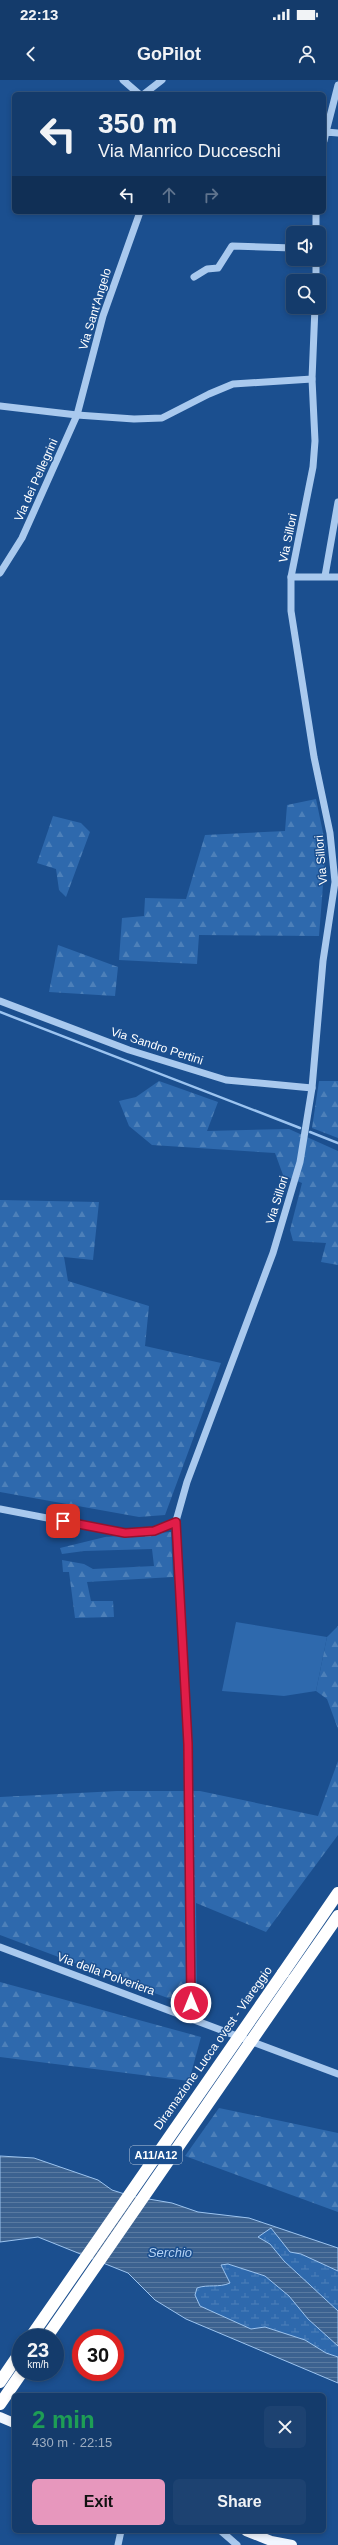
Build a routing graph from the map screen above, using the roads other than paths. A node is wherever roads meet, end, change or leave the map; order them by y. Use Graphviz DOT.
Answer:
graph roads {
  1 [pos="123,80"];
  2 [pos="162,80"];
  3 [pos="338,85"];
  4 [pos="137,92"];
  5 [pos="147,92"];
  6 [pos="326,132"];
  7 [pos="338,133"];
  8 [pos="139,214"];
  9 [pos="316,214"];
  10 [pos="316,226"];
  11 [pos="286,248"];
  12 [pos="194,277"];
  13 [pos="315,314"];
  14 [pos="312,379"];
  15 [pos="0,406"];
  16 [pos="77,415"];
  17 [pos="338,502"];
  18 [pos="0,573"];
  19 [pos="325,576"];
  20 [pos="338,577"];
  21 [pos="291,578"];
  22 [pos="0,1001"];
  23 [pos="312,1088"];
  24 [pos="0,1509"];
  25 [pos="176,1522"];
  26 [pos="338,1893"];
  27 [pos="338,1916"];
  28 [pos="0,1947"];
  29 [pos="191,2018"];
  30 [pos="338,2074"];
  31 [pos="36,2329"];
  32 [pos="52,2329"];
  33 [pos="12,2364"];
  34 [pos="16,2381"];
  35 [pos="0,2382"];
  36 [pos="0,2404"];
  37 [pos="0,2417"];
  38 [pos="12,2422"];
  39 [pos="121,2533"];
  40 [pos="223,2533"];
  41 [pos="250,2533"];
  42 [pos="270,2543"];
  43 [pos="118,2545"];
  44 [pos="237,2545"];
  45 [pos="292,2545"];
  1 -- 4 [label="street"];
  2 -- 5 [label="street"];
  3 -- 6 [label="street"];
  6 -- 7 [label="street"];
  8 -- 16 [label="street, Via Sant'Angelo"];
  9 -- 10 [label="street"];
  11 -- 12 [label="street"];
  13 -- 14 [label="street, Via Sillori"];
  14 -- 16 [label="street"];
  14 -- 21 [label="street, Via Sillori"];
  15 -- 16 [label="street"];
  16 -- 18 [label="street, Via dei Pellegrini"];
  17 -- 19 [label="street"];
  19 -- 20 [label="street"];
  19 -- 21 [label="street"];
  21 -- 23 [label="street, Via Sillori"];
  22 -- 23 [label="street, Via Sandro Pertini"];
  23 -- 25 [label="street, Via Sillori"];
  24 -- 25 [label="street"];
  25 -- 29 [label="street, Via Sillori"];
  26 -- 31 [label="highway, Diramazione Lucca ovest - Viareggio / A11/A12, bridge"];
  27 -- 32 [label="highway, A11/A12, bridge"];
  28 -- 29 [label="street, Via della Polveriera"];
  29 -- 30 [label="street, Via della Polveriera"];
  33 -- 35 [label="highway"];
  34 -- 36 [label="highway"];
  37 -- 38 [label="main road"];
  39 -- 43 [label="street"];
  40 -- 44 [label="street"];
  41 -- 42 [label="main road"];
  42 -- 45 [label="main road"];
}
